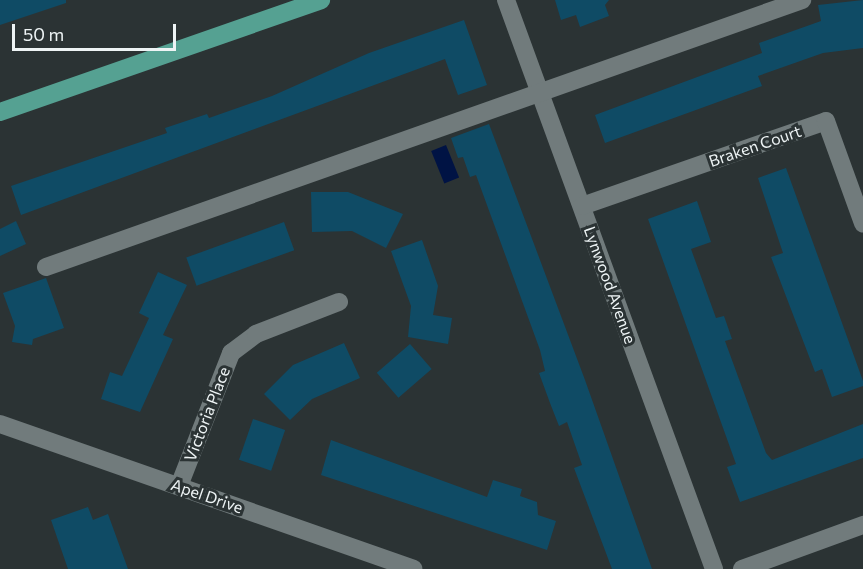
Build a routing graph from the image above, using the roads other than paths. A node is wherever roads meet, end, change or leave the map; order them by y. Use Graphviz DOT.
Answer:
graph roads {
  1 [pos="321,0"];
  2 [pos="507,0"];
  3 [pos="802,0"];
  4 [pos="539,91"];
  5 [pos="0,112"];
  6 [pos="582,206"];
  7 [pos="863,223"];
  8 [pos="46,267"];
  9 [pos="339,302"];
  10 [pos="0,424"];
  11 [pos="179,486"];
  12 [pos="863,525"];
  13 [pos="413,569"];
  14 [pos="714,569"];
  15 [pos="742,569"];
  1 -- 5 [label="main road"];
  2 -- 4 [label="street, Lynwood Avenue"];
  3 -- 4 [label="street"];
  4 -- 6 [label="street, Lynwood Avenue"];
  4 -- 8 [label="street"];
  6 -- 7 [label="street, Braken Court"];
  6 -- 14 [label="street, Lynwood Avenue"];
  9 -- 11 [label="street, Victoria Place"];
  10 -- 11 [label="street, Apel Drive"];
  11 -- 13 [label="street, Apel Drive"];
  12 -- 15 [label="street"];
}
